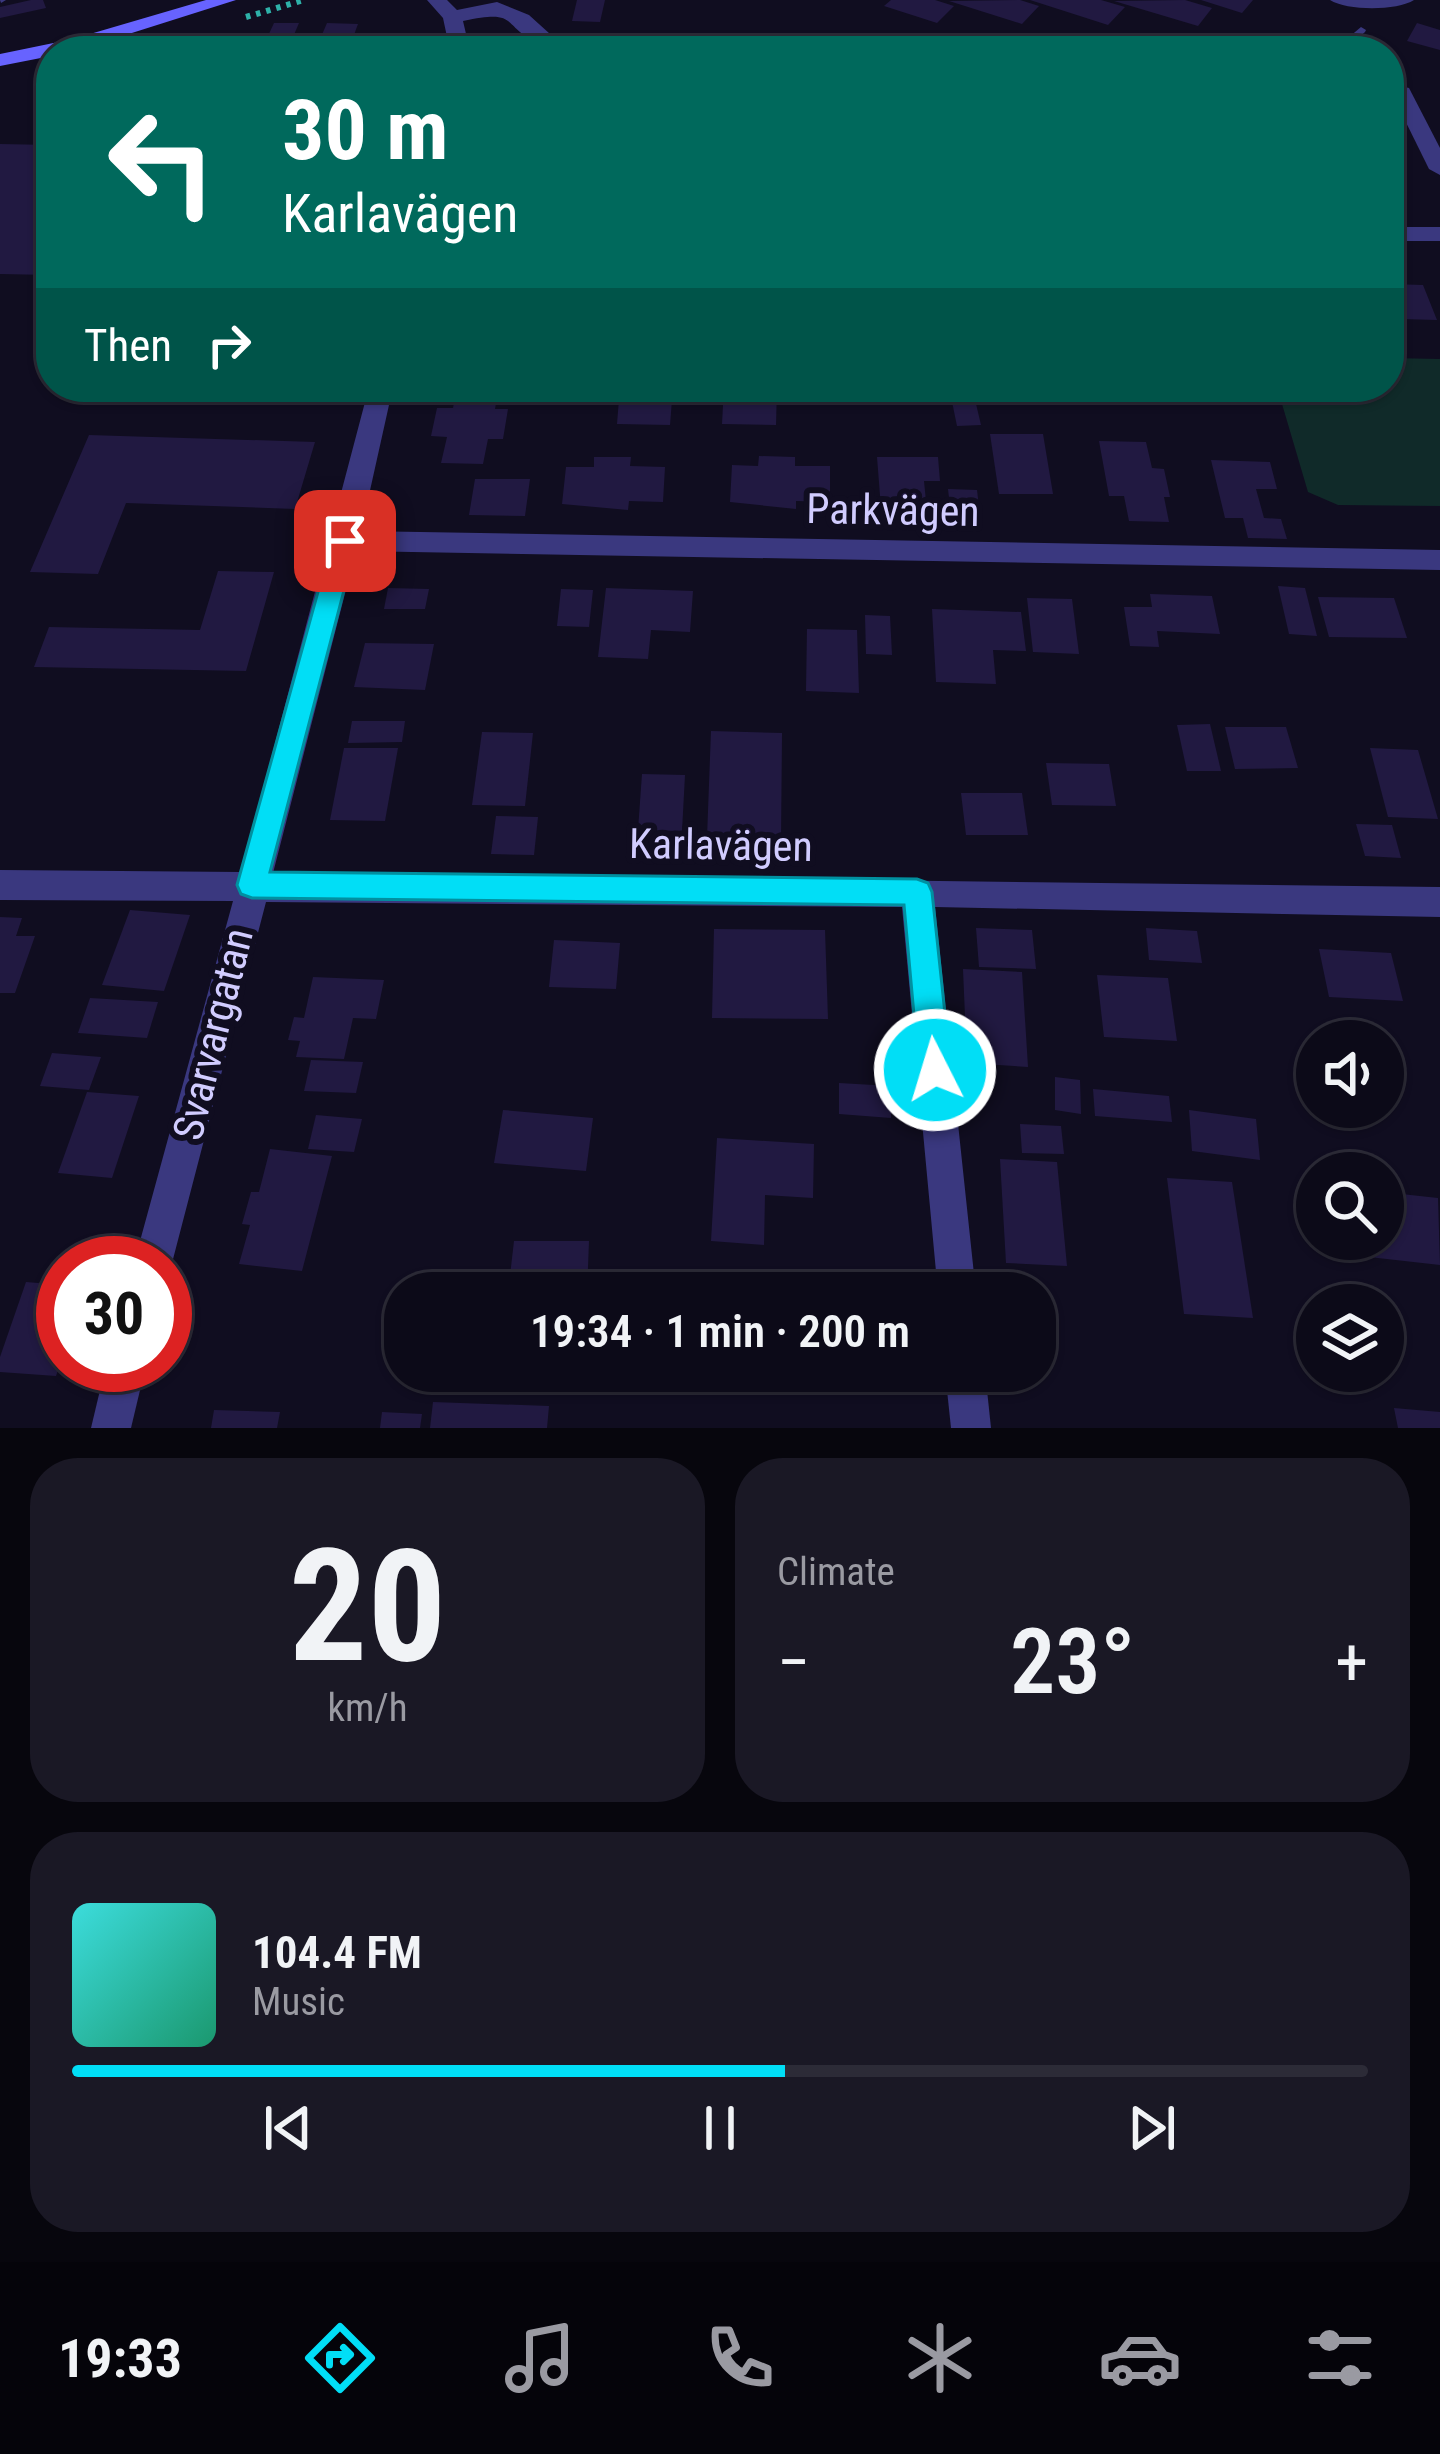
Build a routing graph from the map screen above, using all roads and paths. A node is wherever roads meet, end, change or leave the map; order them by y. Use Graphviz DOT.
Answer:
graph roads {
  1 [pos="226,0"];
  2 [pos="437,0"];
  3 [pos="1340,0"];
  4 [pos="1404,0"];
  5 [pos="452,17"];
  6 [pos="1361,30"];
  7 [pos="105,36"];
  8 [pos="456,36"];
  9 [pos="541,36"];
  10 [pos="1355,36"];
  11 [pos="36,53"];
  12 [pos="36,54"];
  13 [pos="0,61"];
  14 [pos="1404,98"];
  15 [pos="1440,169"];
  16 [pos="1404,234"];
  17 [pos="1440,234"];
  18 [pos="377,402"];
  19 [pos="345,541"];
  20 [pos="1440,560"];
  21 [pos="0,885"];
  22 [pos="252,885"];
  23 [pos="917,892"];
  24 [pos="1440,902"];
  25 [pos="160,1236"];
  26 [pos="956,1272"];
  27 [pos="120,1392"];
  28 [pos="967,1392"];
  29 [pos="111,1428"];
  30 [pos="971,1428"];
  1 -- 7 [label="main road"];
  2 -- 5 [label="street"];
  3 -- 4 [label="street"];
  5 -- 8 [label="street"];
  5 -- 9 [label="street"];
  6 -- 10 [label="lane"];
  11 -- 13 [label="main road"];
  12 -- 13 [label="main road"];
  14 -- 15 [label="street"];
  16 -- 17 [label="street"];
  18 -- 19 [label="street, Svarvargatan"];
  19 -- 20 [label="street, Parkvägen"];
  19 -- 22 [label="street, Svarvargatan"];
  21 -- 22 [label="street, Karlavägen"];
  22 -- 23 [label="street, Karlavägen"];
  22 -- 25 [label="street, Svarvargatan"];
  23 -- 24 [label="street, Karlavägen"];
  23 -- 26 [label="street"];
  27 -- 29 [label="street"];
  28 -- 30 [label="street"];
}
